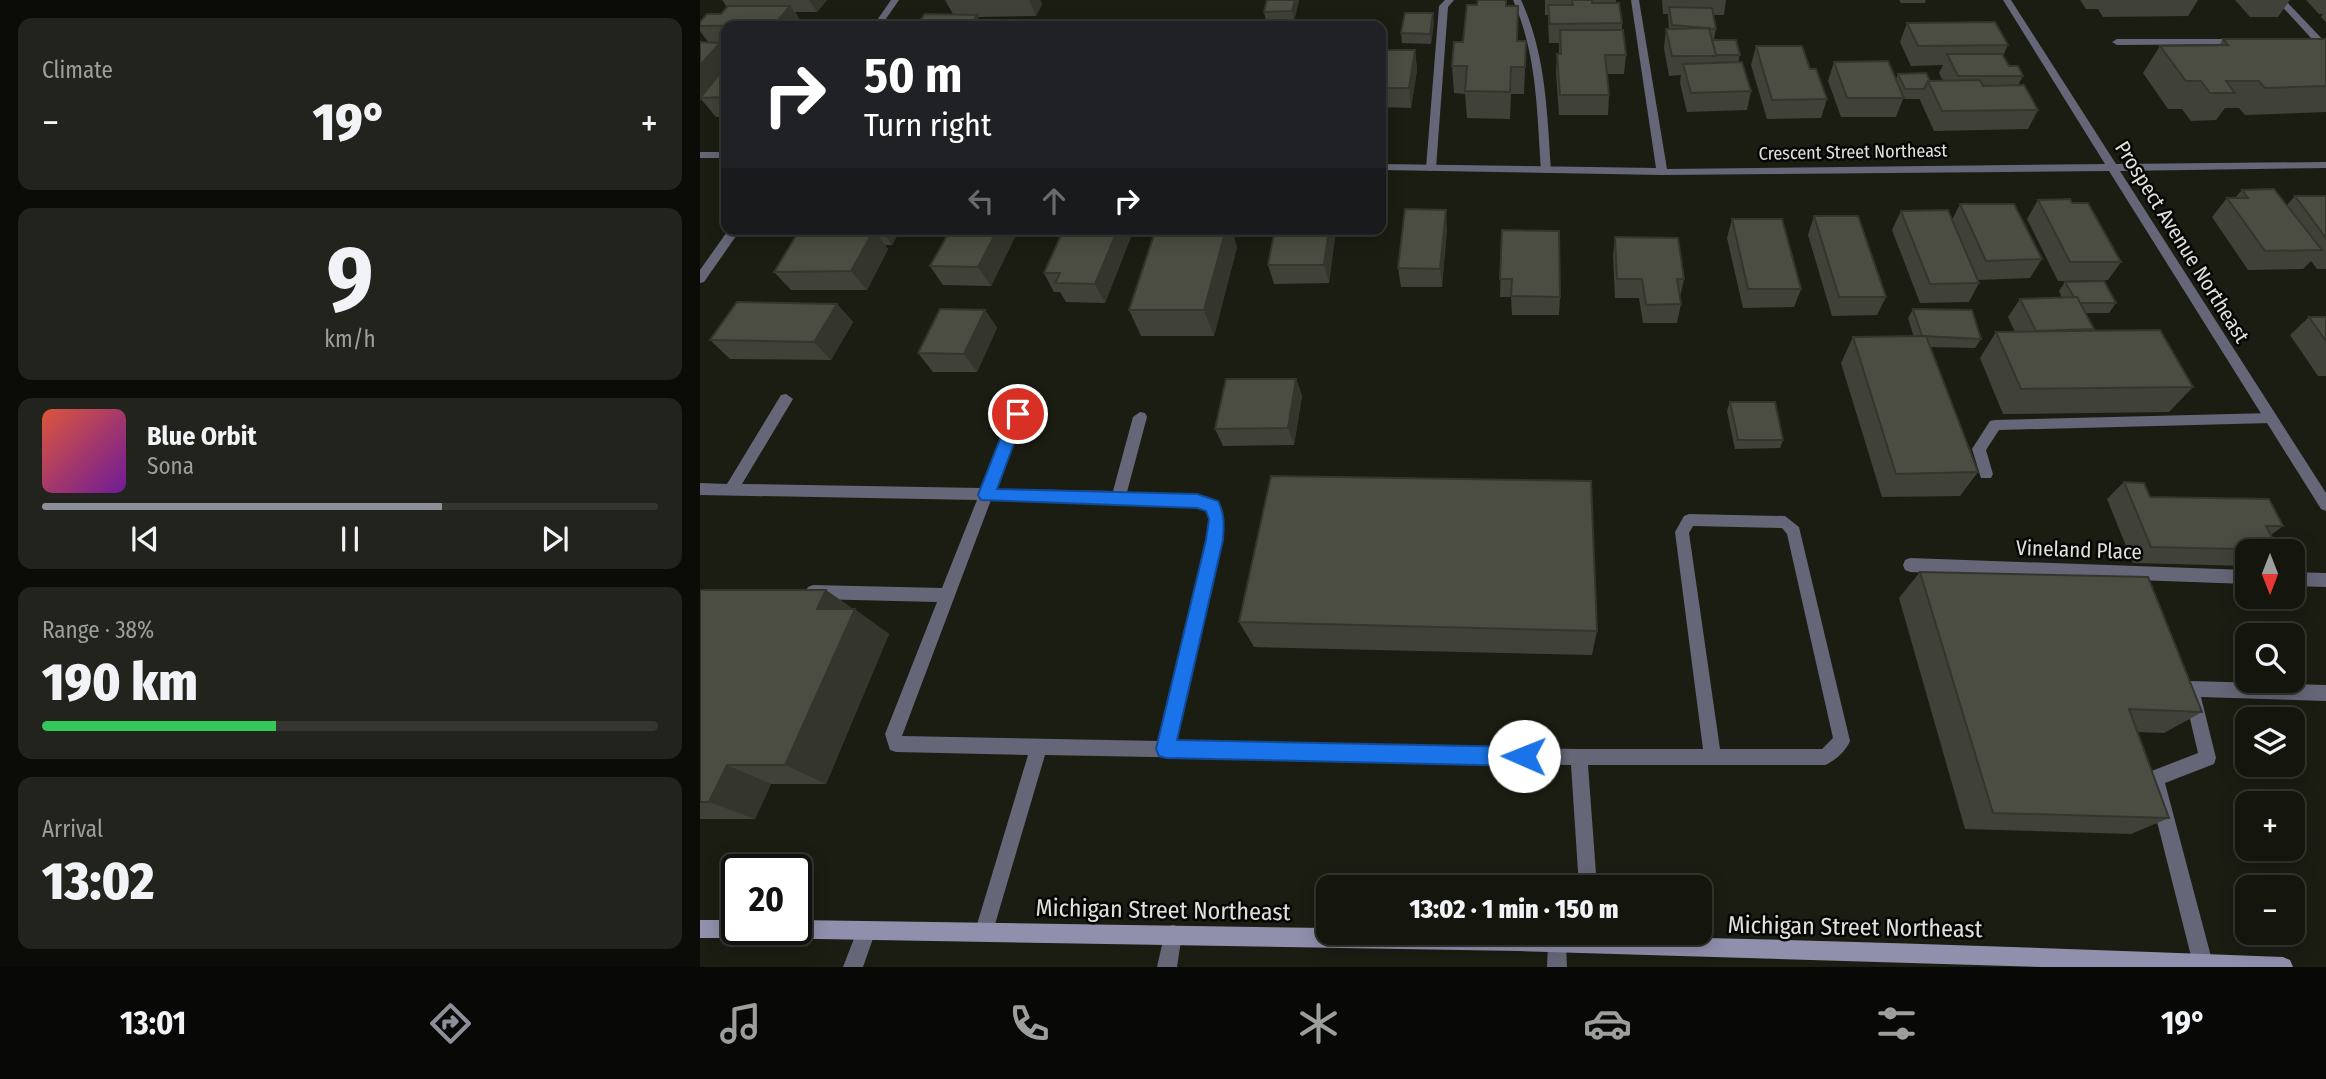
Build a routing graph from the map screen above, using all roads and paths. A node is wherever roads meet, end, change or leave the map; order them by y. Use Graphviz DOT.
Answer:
graph roads {
  1 [pos="895,0"];
  2 [pos="1450,0"];
  3 [pos="1517,0"];
  4 [pos="1635,0"];
  5 [pos="2007,0"];
  6 [pos="2280,0"];
  7 [pos="880,21"];
  8 [pos="2117,42"];
  9 [pos="2252,42"];
  10 [pos="2305,42"];
  11 [pos="2322,46"];
  12 [pos="700,155"];
  13 [pos="721,155"];
  14 [pos="2326,164"];
  15 [pos="1386,167"];
  16 [pos="2112,167"];
  17 [pos="1431,168"];
  18 [pos="1546,170"];
  19 [pos="1662,172"];
  20 [pos="731,235"];
  21 [pos="700,279"];
  22 [pos="786,399"];
  23 [pos="1018,414"];
  24 [pos="1140,417"];
  25 [pos="2271,418"];
  26 [pos="1986,474"];
  27 [pos="700,489"];
  28 [pos="731,489"];
  29 [pos="986,495"];
  30 [pos="1118,497"];
  31 [pos="2326,505"];
  32 [pos="1910,565"];
  33 [pos="2235,577"];
  34 [pos="2305,579"];
  35 [pos="2326,580"];
  36 [pos="796,592"];
  37 [pos="948,595"];
  38 [pos="2326,694"];
  39 [pos="1038,746"];
  40 [pos="1166,749"];
  41 [pos="1579,757"];
  42 [pos="1713,757"];
  43 [pos="1587,875"];
  44 [pos="700,929"];
  45 [pos="721,929"];
  46 [pos="812,930"];
  47 [pos="867,930"];
  48 [pos="985,931"];
  49 [pos="1173,934"];
  50 [pos="1316,938"];
  51 [pos="1558,945"];
  52 [pos="1700,945"];
  53 [pos="1989,961"];
  54 [pos="2203,964"];
  55 [pos="853,967"];
  56 [pos="1167,967"];
  57 [pos="1557,967"];
  58 [pos="2283,967"];
  1 -- 7 [label="street"];
  2 -- 17 [label="street"];
  3 -- 18 [label="street"];
  4 -- 19 [label="street"];
  5 -- 16 [label="street, Prospect Avenue Northeast"];
  6 -- 11 [label="street"];
  8 -- 9 [label="street"];
  10 -- 11 [label="street"];
  12 -- 13 [label="street"];
  14 -- 16 [label="street, Crescent Street Northeast"];
  15 -- 17 [label="street, Crescent Street Northeast"];
  16 -- 19 [label="street, Crescent Street Northeast"];
  16 -- 25 [label="street, Prospect Avenue Northeast"];
  17 -- 18 [label="street, Crescent Street Northeast"];
  18 -- 19 [label="street, Crescent Street Northeast"];
  20 -- 21 [label="street"];
  22 -- 28 [label="street"];
  23 -- 29 [label="street"];
  24 -- 30 [label="street"];
  25 -- 26 [label="street"];
  25 -- 31 [label="street, Prospect Avenue Northeast"];
  27 -- 28 [label="street"];
  28 -- 29 [label="street"];
  29 -- 30 [label="street"];
  29 -- 37 [label="street"];
  30 -- 40 [label="street"];
  32 -- 33 [label="street, Vineland Place"];
  34 -- 35 [label="street"];
  36 -- 37 [label="street"];
  37 -- 39 [label="street"];
  38 -- 54 [label="street"];
  39 -- 40 [label="street"];
  39 -- 48 [label="street"];
  40 -- 41 [label="street"];
  41 -- 42 [label="street"];
  41 -- 43 [label="street"];
  42 -- 42 [label="street"];
  44 -- 45 [label="main road"];
  46 -- 47 [label="main road, Michigan Street Northeast"];
  47 -- 48 [label="main road, Michigan Street Northeast"];
  47 -- 55 [label="street"];
  48 -- 49 [label="main road, Michigan Street Northeast"];
  49 -- 50 [label="main road, Michigan Street Northeast"];
  49 -- 56 [label="street"];
  51 -- 57 [label="street"];
  52 -- 53 [label="main road, Michigan Street Northeast"];
  53 -- 54 [label="main road, Michigan Street Northeast"];
  54 -- 58 [label="main road, Michigan Street Northeast"];
}
